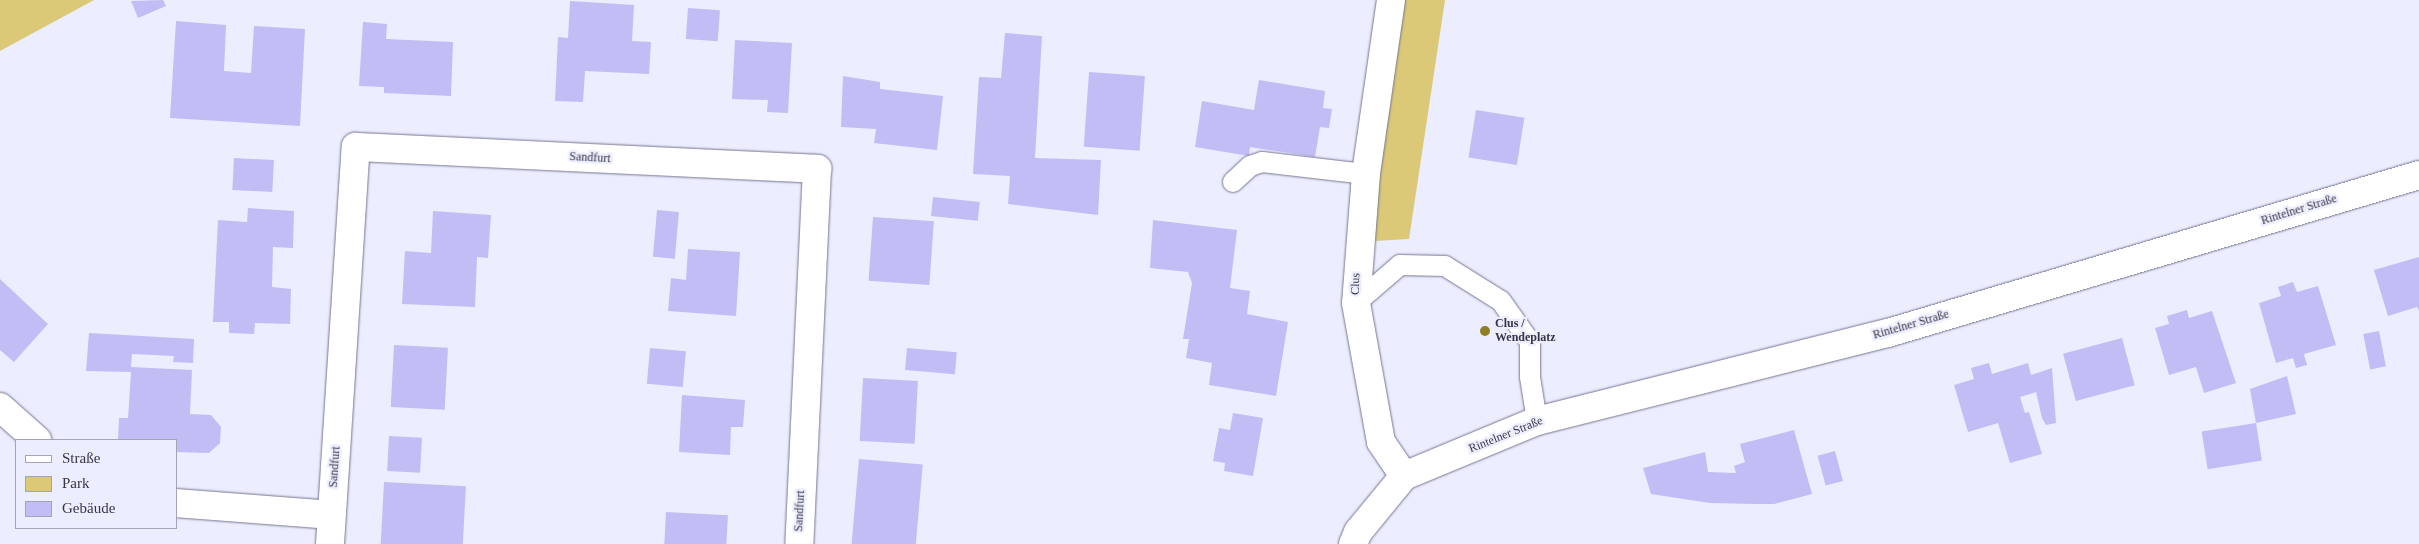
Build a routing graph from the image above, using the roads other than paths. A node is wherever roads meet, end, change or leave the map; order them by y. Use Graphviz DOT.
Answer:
graph roads {
  1 [pos="1391,0"];
  2 [pos="1366,174"];
  3 [pos="2419,175"];
  4 [pos="1233,182"];
  5 [pos="1356,303"];
  6 [pos="0,407"];
  7 [pos="1537,421"];
  8 [pos="36,439"];
  9 [pos="1404,476"];
  10 [pos="178,503"];
  11 [pos="332,515"];
  12 [pos="330,544"];
  13 [pos="799,544"];
  14 [pos="1353,544"];
  1 -- 2 [label="street, Clus"];
  2 -- 4 [label="lane"];
  2 -- 5 [label="street, Clus"];
  3 -- 7 [label="street, Rintelner Straße"];
  5 -- 7 [label="lane"];
  5 -- 9 [label="street, Clus"];
  6 -- 8 [label="street"];
  7 -- 9 [label="street, Rintelner Straße"];
  9 -- 14 [label="street"];
  10 -- 11 [label="street"];
  11 -- 12 [label="street, Sandfurt"];
  11 -- 13 [label="street, Sandfurt"];
}
